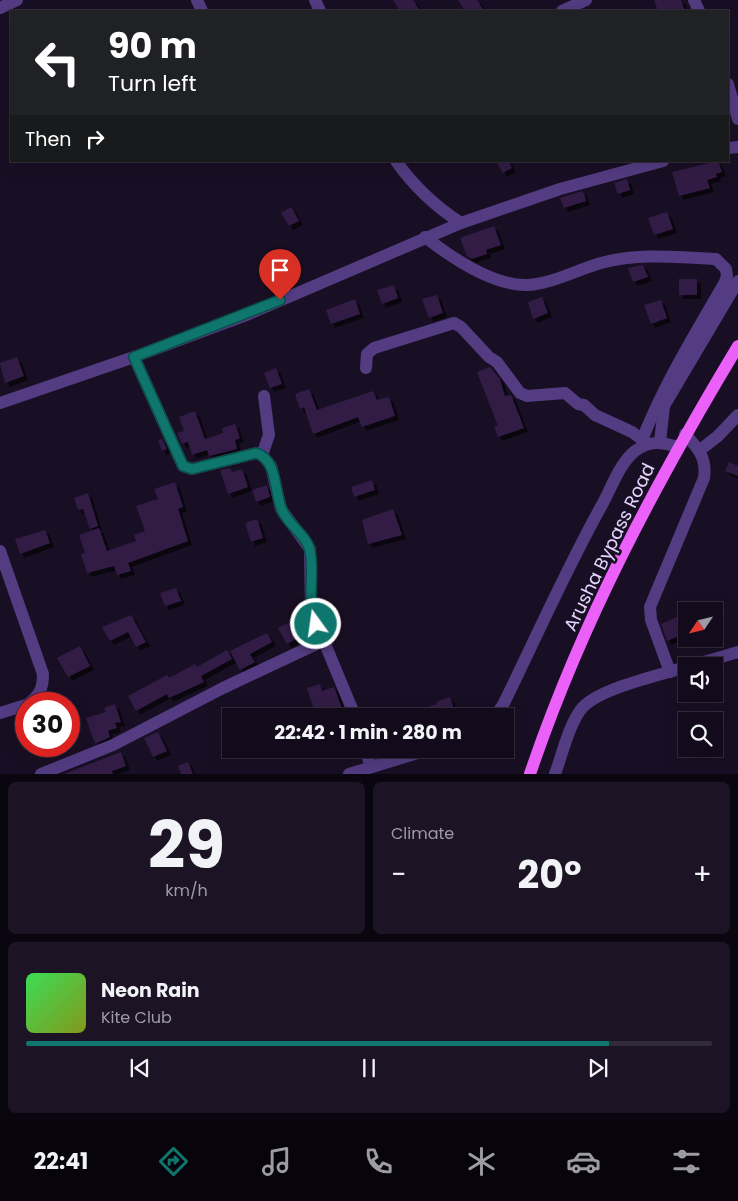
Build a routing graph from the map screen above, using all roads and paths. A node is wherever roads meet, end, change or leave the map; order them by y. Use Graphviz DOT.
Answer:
graph roads {
  1 [pos="17,0"];
  2 [pos="586,0"];
  3 [pos="0,8"];
  4 [pos="564,10"];
  5 [pos="729,87"];
  6 [pos="738,118"];
  7 [pos="397,162"];
  8 [pos="659,162"];
  9 [pos="461,223"];
  10 [pos="425,237"];
  11 [pos="738,281"];
  12 [pos="738,346"];
  13 [pos="134,357"];
  14 [pos="366,368"];
  15 [pos="264,396"];
  16 [pos="0,402"];
  17 [pos="738,415"];
  18 [pos="685,434"];
  19 [pos="650,442"];
  20 [pos="678,447"];
  21 [pos="700,450"];
  22 [pos="262,455"];
  23 [pos="0,550"];
  24 [pos="323,641"];
  25 [pos="738,652"];
  26 [pos="721,657"];
  27 [pos="678,670"];
  28 [pos="670,672"];
  29 [pos="40,692"];
  30 [pos="15,708"];
  31 [pos="352,708"];
  32 [pos="501,708"];
  33 [pos="0,713"];
  34 [pos="368,758"];
  35 [pos="402,758"];
  36 [pos="371,767"];
  37 [pos="41,774"];
  38 [pos="350,774"];
  39 [pos="530,774"];
  40 [pos="555,774"];
  1 -- 3 [label="street"];
  2 -- 4 [label="street"];
  5 -- 6 [label="street"];
  7 -- 9 [label="street"];
  8 -- 9 [label="street"];
  9 -- 10 [label="street"];
  10 -- 13 [label="street"];
  10 -- 19 [label="street"];
  11 -- 19 [label="street"];
  12 -- 18 [label="main road, Arusha Bypass Road"];
  13 -- 16 [label="street"];
  13 -- 22 [label="street"];
  14 -- 19 [label="street"];
  15 -- 22 [label="street"];
  17 -- 21 [label="street"];
  18 -- 20 [label="main road, Arusha Bypass Road"];
  18 -- 21 [label="street"];
  19 -- 20 [label="street"];
  19 -- 32 [label="street"];
  20 -- 39 [label="main road, Arusha Bypass Road"];
  21 -- 28 [label="street"];
  22 -- 24 [label="street"];
  23 -- 29 [label="street"];
  24 -- 31 [label="street"];
  24 -- 37 [label="street"];
  25 -- 26 [label="street"];
  27 -- 28 [label="street"];
  28 -- 40 [label="street"];
  30 -- 33 [label="street"];
  34 -- 36 [label="street"];
  35 -- 36 [label="street"];
  36 -- 38 [label="street"];
}
